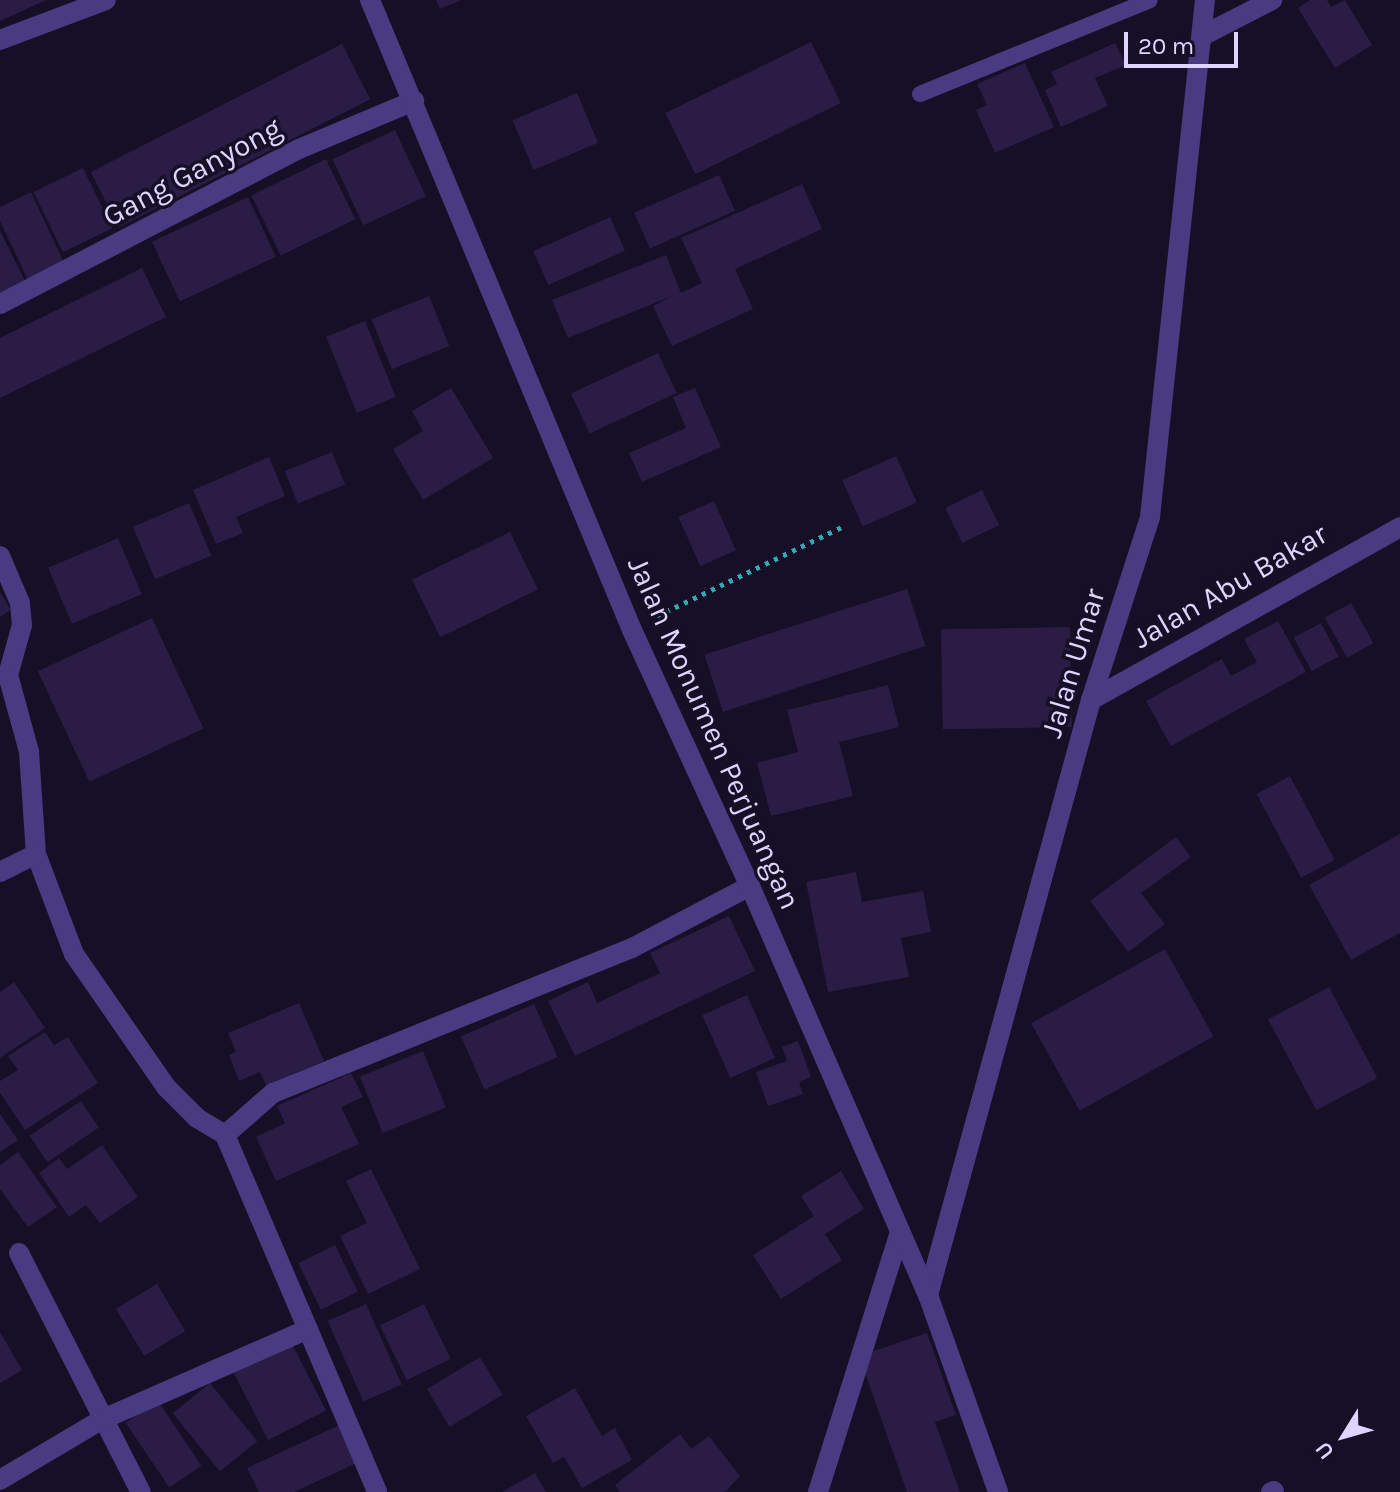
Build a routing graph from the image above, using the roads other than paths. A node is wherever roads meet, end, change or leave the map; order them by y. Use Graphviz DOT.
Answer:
graph roads {
  1 [pos="106,0"];
  2 [pos="370,0"];
  3 [pos="1150,0"];
  4 [pos="1205,0"];
  5 [pos="1272,0"];
  6 [pos="1202,36"];
  7 [pos="0,40"];
  8 [pos="920,94"];
  9 [pos="414,101"];
  10 [pos="0,304"];
  11 [pos="1400,527"];
  12 [pos="0,556"];
  13 [pos="4,677"];
  14 [pos="1091,700"];
  15 [pos="36,854"];
  16 [pos="0,872"];
  17 [pos="750,886"];
  18 [pos="225,1135"];
  19 [pos="900,1232"];
  20 [pos="19,1253"];
  21 [pos="928,1295"];
  22 [pos="308,1329"];
  23 [pos="101,1420"];
  24 [pos="3,1484"];
  25 [pos="141,1492"];
  26 [pos="377,1492"];
  27 [pos="818,1492"];
  28 [pos="998,1492"];
  1 -- 7 [label="street"];
  2 -- 9 [label="street, Jalan Monumen Perjuangan"];
  3 -- 8 [label="lane"];
  4 -- 6 [label="street, Jalan Umar"];
  5 -- 6 [label="street"];
  6 -- 14 [label="street, Jalan Umar"];
  9 -- 10 [label="street, Gang Ganyong"];
  9 -- 17 [label="street, Jalan Monumen Perjuangan"];
  11 -- 14 [label="street, Jalan Abu Bakar"];
  12 -- 13 [label="street"];
  13 -- 15 [label="street"];
  14 -- 21 [label="street, Jalan Umar"];
  15 -- 16 [label="street"];
  15 -- 18 [label="street"];
  17 -- 18 [label="street"];
  17 -- 19 [label="street, Jalan Monumen Perjuangan"];
  18 -- 22 [label="street"];
  19 -- 21 [label="street, Jalan Monumen Perjuangan"];
  19 -- 27 [label="street"];
  20 -- 23 [label="street"];
  21 -- 28 [label="street, Jalan Monumen Perjuangan"];
  22 -- 23 [label="street"];
  22 -- 26 [label="street"];
  23 -- 24 [label="street"];
  23 -- 25 [label="street"];
}
